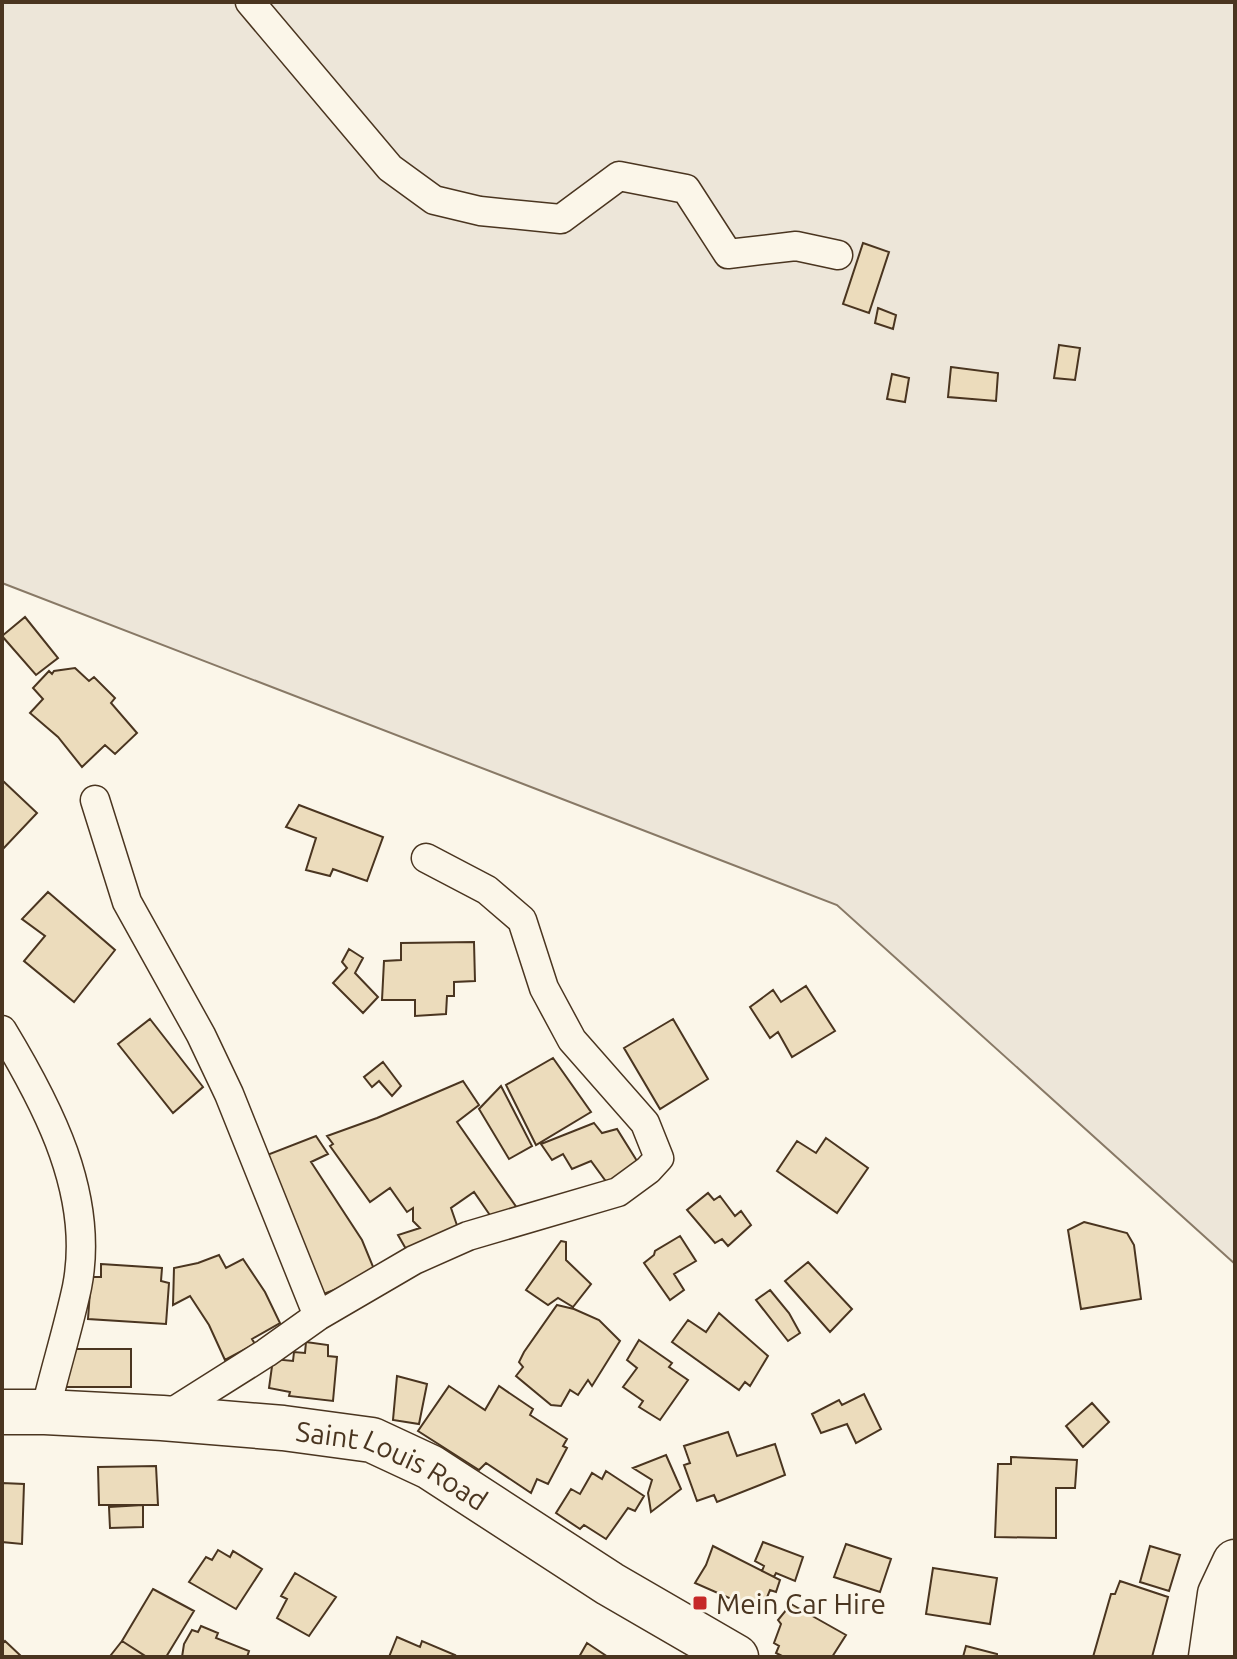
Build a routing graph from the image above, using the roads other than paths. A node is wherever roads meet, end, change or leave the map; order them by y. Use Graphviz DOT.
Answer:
graph roads {
  1 [pos="250,2"];
  2 [pos="838,255"];
  3 [pos="95,800"];
  4 [pos="426,858"];
  5 [pos="2,1030"];
  6 [pos="318,1316"];
  7 [pos="2,1412"];
  8 [pos="45,1412"];
  9 [pos="162,1418"];
  10 [pos="1235,1562"];
  11 [pos="736,1657"];
  12 [pos="1211,1657"];
  1 -- 2 [label="street"];
  3 -- 6 [label="street"];
  4 -- 6 [label="street"];
  5 -- 8 [label="street"];
  6 -- 9 [label="street"];
  7 -- 8 [label="main road, Saint Louis Road"];
  8 -- 9 [label="main road, Saint Louis Road"];
  9 -- 11 [label="main road, Saint Louis Road"];
  10 -- 12 [label="main road"];
}
